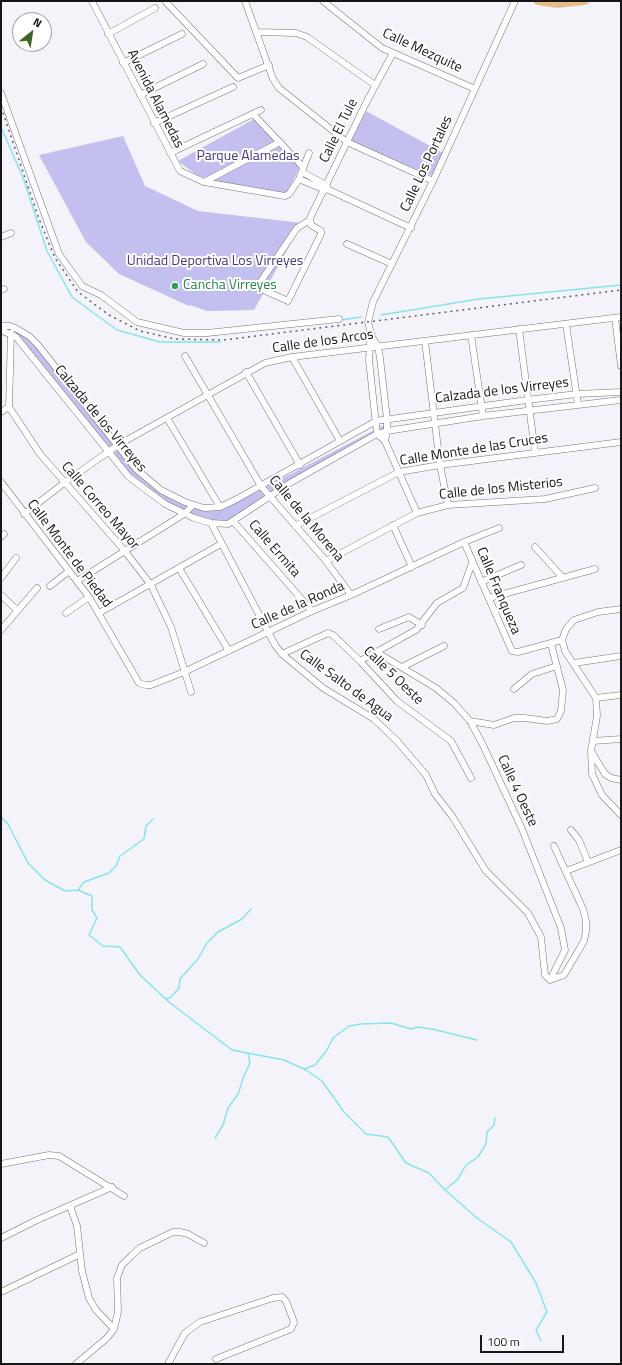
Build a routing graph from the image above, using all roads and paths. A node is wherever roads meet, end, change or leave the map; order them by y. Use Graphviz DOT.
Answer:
graph roads {
  1 [pos="92,1"];
  2 [pos="165,1"];
  3 [pos="245,1"];
  4 [pos="323,1"];
  5 [pos="515,1"];
  6 [pos="538,1"];
  7 [pos="585,1"];
  8 [pos="155,8"];
  9 [pos="257,32"];
  10 [pos="108,34"];
  11 [pos="182,34"];
  12 [pos="393,53"];
  13 [pos="123,63"];
  14 [pos="203,64"];
  15 [pos="269,65"];
  16 [pos="375,85"];
  17 [pos="234,87"];
  18 [pos="475,89"];
  19 [pos="1,93"];
  20 [pos="140,95"];
  21 [pos="262,110"];
  22 [pos="253,114"];
  23 [pos="154,123"];
  24 [pos="280,142"];
  25 [pos="347,142"];
  26 [pos="309,152"];
  27 [pos="170,154"];
  28 [pos="303,169"];
  29 [pos="299,179"];
  30 [pos="434,181"];
  31 [pos="204,182"];
  32 [pos="326,188"];
  33 [pos="310,220"];
  34 [pos="411,228"];
  35 [pos="11,234"];
  36 [pos="1,236"];
  37 [pos="347,244"];
  38 [pos="392,264"];
  39 [pos="618,317"];
  40 [pos="339,319"];
  41 [pos="566,324"];
  42 [pos="1,326"];
  43 [pos="519,329"];
  44 [pos="1,330"];
  45 [pos="11,334"];
  46 [pos="471,335"];
  47 [pos="372,337"];
  48 [pos="425,341"];
  49 [pos="378,346"];
  50 [pos="368,347"];
  51 [pos="185,356"];
  52 [pos="292,357"];
  53 [pos="621,359"];
  54 [pos="621,366"];
  55 [pos="246,372"];
  56 [pos="621,392"];
  57 [pos="577,394"];
  58 [pos="208,395"];
  59 [pos="527,400"];
  60 [pos="621,400"];
  61 [pos="578,404"];
  62 [pos="482,406"];
  63 [pos="9,407"];
  64 [pos="529,410"];
  65 [pos="1,412"];
  66 [pos="434,412"];
  67 [pos="483,416"];
  68 [pos="167,418"];
  69 [pos="387,419"];
  70 [pos="376,421"];
  71 [pos="435,423"];
  72 [pos="388,430"];
  73 [pos="377,434"];
  74 [pos="340,441"];
  75 [pos="385,441"];
  76 [pos="621,442"];
  77 [pos="118,445"];
  78 [pos="109,451"];
  79 [pos="535,452"];
  80 [pos="300,465"];
  81 [pos="440,465"];
  82 [pos="399,472"];
  83 [pos="1,482"];
  84 [pos="64,483"];
  85 [pos="261,486"];
  86 [pos="595,488"];
  87 [pos="269,497"];
  88 [pos="193,505"];
  89 [pos="448,505"];
  90 [pos="220,507"];
  91 [pos="417,513"];
  92 [pos="24,514"];
  93 [pos="184,514"];
  94 [pos="233,521"];
  95 [pos="211,523"];
  96 [pos="393,525"];
  97 [pos="296,526"];
  98 [pos="499,528"];
  99 [pos="464,542"];
  100 [pos="221,544"];
  101 [pos="535,547"];
  102 [pos="124,550"];
  103 [pos="16,558"];
  104 [pos="326,561"];
  105 [pos="472,563"];
  106 [pos="521,565"];
  107 [pos="412,567"];
  108 [pos="179,568"];
  109 [pos="595,569"];
  110 [pos="69,571"];
  111 [pos="1,578"];
  112 [pos="563,578"];
  113 [pos="77,581"];
  114 [pos="481,582"];
  115 [pos="150,585"];
  116 [pos="50,586"];
  117 [pos="37,588"];
  118 [pos="1,595"];
  119 [pos="351,595"];
  120 [pos="89,597"];
  121 [pos="489,598"];
  122 [pos="621,609"];
  123 [pos="17,610"];
  124 [pos="312,611"];
  125 [pos="66,613"];
  126 [pos="99,613"];
  127 [pos="422,625"];
  128 [pos="379,629"];
  129 [pos="1,630"];
  130 [pos="269,633"];
  131 [pos="562,640"];
  132 [pos="551,644"];
  133 [pos="444,646"];
  134 [pos="229,651"];
  135 [pos="378,652"];
  136 [pos="282,654"];
  137 [pos="621,656"];
  138 [pos="360,661"];
  139 [pos="574,663"];
  140 [pos="557,666"];
  141 [pos="402,667"];
  142 [pos="184,672"];
  143 [pos="139,683"];
  144 [pos="514,689"];
  145 [pos="191,692"];
  146 [pos="621,694"];
  147 [pos="596,698"];
  148 [pos="470,721"];
  149 [pos="621,739"];
  150 [pos="593,741"];
  151 [pos="592,751"];
  152 [pos="471,778"];
  153 [pos="621,780"];
  154 [pos="621,815"];
  155 [pos="571,830"];
  156 [pos="554,846"];
  157 [pos="621,850"];
  158 [pos="588,862"];
  159 [pos="566,871"];
  160 [pos="550,980"];
  161 [pos="1,1164"];
  162 [pos="112,1188"];
  163 [pos="124,1196"];
  164 [pos="70,1206"];
  165 [pos="1,1238"];
  166 [pos="204,1243"];
  167 [pos="80,1254"];
  168 [pos="1,1292"];
  169 [pos="114,1329"];
  170 [pos="216,1359"];
  171 [pos="76,1364"];
  172 [pos="169,1364"];
  1 -- 10 [label="street, Avenida Alamedas"];
  2 -- 15 [label="street"];
  3 -- 9 [label="street"];
  4 -- 12 [label="street, Calle Mezquite"];
  5 -- 18 [label="street, Calle Los Portales"];
  6 -- 7 [label="main road"];
  8 -- 10 [label="street"];
  9 -- 15 [label="street"];
  9 -- 16 [label="street"];
  10 -- 13 [label="street, Avenida Alamedas"];
  11 -- 13 [label="street"];
  12 -- 16 [label="street, Calle El Tule"];
  12 -- 18 [label="street, Calle Mezquite"];
  13 -- 20 [label="street, Avenida Alamedas"];
  14 -- 20 [label="street"];
  15 -- 25 [label="street"];
  16 -- 25 [label="street, Calle El Tule"];
  17 -- 23 [label="street"];
  18 -- 30 [label="street, Calle Los Portales"];
  19 -- 40 [label="street"];
  20 -- 23 [label="street, Avenida Alamedas"];
  21 -- 22 [label="street"];
  22 -- 24 [label="street"];
  22 -- 27 [label="street"];
  23 -- 27 [label="street, Avenida Alamedas"];
  24 -- 28 [label="street"];
  24 -- 31 [label="street"];
  25 -- 30 [label="street"];
  25 -- 32 [label="street, Calle El Tule"];
  26 -- 28 [label="street, Avenida Alamedas"];
  27 -- 31 [label="street, Avenida Alamedas"];
  28 -- 29 [label="street, Avenida Alamedas"];
  28 -- 32 [label="street"];
  29 -- 31 [label="street, Avenida Alamedas"];
  29 -- 32 [label="street"];
  30 -- 34 [label="street, Calle Los Portales"];
  32 -- 33 [label="street, Calle El Tule"];
  32 -- 34 [label="street"];
  33 -- 33 [label="street"];
  34 -- 38 [label="street, Calle Los Portales"];
  35 -- 36 [label="street"];
  37 -- 38 [label="street"];
  38 -- 47 [label="street, Calle Los Portales"];
  39 -- 41 [label="street, Calle de los Arcos"];
  39 -- 53 [label="street"];
  41 -- 43 [label="street, Calle de los Arcos"];
  41 -- 57 [label="street"];
  42 -- 77 [label="street, Calzada de los Virreyes"];
  43 -- 46 [label="street, Calle de los Arcos"];
  43 -- 59 [label="street"];
  44 -- 45 [label="street, Calzada de los Virreyes"];
  45 -- 63 [label="street"];
  45 -- 78 [label="street, Calzada de los Virreyes"];
  46 -- 48 [label="street, Calle de los Arcos"];
  46 -- 62 [label="street"];
  47 -- 49 [label="street, Calle Los Portales"];
  47 -- 50 [label="street"];
  48 -- 49 [label="street, Calle de los Arcos"];
  48 -- 66 [label="street"];
  49 -- 50 [label="street, Calle de los Arcos"];
  49 -- 69 [label="street, Calle Los Portales"];
  50 -- 52 [label="street, Calle de los Arcos"];
  50 -- 70 [label="street"];
  51 -- 58 [label="street, Calle de la Morena"];
  52 -- 55 [label="street, Calle de los Arcos"];
  52 -- 74 [label="street"];
  53 -- 54 [label="street"];
  55 -- 58 [label="street, Calle de los Arcos"];
  55 -- 80 [label="street"];
  56 -- 57 [label="street, Calzada de los Virreyes"];
  57 -- 59 [label="street, Calzada de los Virreyes"];
  57 -- 61 [label="street"];
  58 -- 68 [label="street, Calle de los Arcos"];
  58 -- 85 [label="street, Calle de la Morena"];
  59 -- 62 [label="street, Calzada de los Virreyes"];
  59 -- 64 [label="street"];
  60 -- 61 [label="street, Calzada de los Virreyes"];
  61 -- 64 [label="street, Calzada de los Virreyes"];
  62 -- 66 [label="street, Calzada de los Virreyes"];
  62 -- 67 [label="street"];
  63 -- 65 [label="street"];
  63 -- 84 [label="street, Calle Correo Mayor"];
  64 -- 67 [label="street, Calzada de los Virreyes"];
  64 -- 79 [label="street"];
  66 -- 69 [label="street, Calzada de los Virreyes"];
  66 -- 71 [label="street"];
  67 -- 71 [label="street, Calzada de los Virreyes"];
  68 -- 77 [label="street, Calle de los Arcos"];
  68 -- 90 [label="street"];
  69 -- 70 [label="street, Calzada de los Virreyes"];
  69 -- 72 [label="street, Calle Los Portales"];
  70 -- 73 [label="street"];
  70 -- 74 [label="street, Calzada de los Virreyes"];
  71 -- 72 [label="street, Calzada de los Virreyes"];
  71 -- 81 [label="street"];
  72 -- 73 [label="street, Calzada de los Virreyes"];
  72 -- 75 [label="street, Calle Los Portales"];
  73 -- 75 [label="street"];
  73 -- 87 [label="street, Calzada de los Virreyes"];
  74 -- 80 [label="street, Calzada de los Virreyes"];
  75 -- 82 [label="street"];
  76 -- 79 [label="street, Calle Monte de las Cruces"];
  77 -- 78 [label="street, Calle de los Arcos"];
  77 -- 88 [label="street, Calzada de los Virreyes"];
  78 -- 84 [label="street, Calle de los Arcos"];
  78 -- 93 [label="street, Calzada de los Virreyes"];
  79 -- 81 [label="street, Calle Monte de las Cruces"];
  80 -- 85 [label="street, Calzada de los Virreyes"];
  81 -- 82 [label="street, Calle Monte de las Cruces"];
  81 -- 89 [label="street"];
  82 -- 91 [label="street"];
  82 -- 97 [label="street, Calle Monte de las Cruces"];
  83 -- 92 [label="street, Calle Monte de Piedad"];
  84 -- 92 [label="street, Calle de los Arcos"];
  84 -- 102 [label="street, Calle Correo Mayor"];
  85 -- 87 [label="street, Calle de la Morena"];
  85 -- 90 [label="street, Calzada de los Virreyes"];
  86 -- 89 [label="street, Calle de los Misterios"];
  87 -- 94 [label="street, Calzada de los Virreyes"];
  87 -- 97 [label="street, Calle de la Morena"];
  88 -- 90 [label="street, Calzada de los Virreyes"];
  88 -- 93 [label="street"];
  89 -- 91 [label="street, Calle de los Misterios"];
  91 -- 96 [label="street, Calle de los Misterios"];
  92 -- 110 [label="street, Calle Monte de Piedad"];
  93 -- 95 [label="street, Calzada de los Virreyes"];
  93 -- 102 [label="street"];
  94 -- 95 [label="street, Calzada de los Virreyes"];
  94 -- 124 [label="street, Calle Ermita"];
  95 -- 100 [label="street, Calle Salto de Agua"];
  96 -- 104 [label="street, Calle de los Misterios"];
  96 -- 107 [label="street"];
  97 -- 104 [label="street, Calle de la Morena"];
  98 -- 99 [label="street, Calle de la Ronda"];
  99 -- 105 [label="street, Calle Franqueza"];
  99 -- 107 [label="street, Calle de la Ronda"];
  100 -- 108 [label="street"];
  100 -- 130 [label="street, Calle Salto de Agua"];
  101 -- 112 [label="street"];
  102 -- 113 [label="street"];
  102 -- 115 [label="street, Calle Correo Mayor"];
  103 -- 111 [label="street"];
  104 -- 119 [label="street, Calle de la Morena"];
  105 -- 114 [label="street, Calle Franqueza"];
  105 -- 127 [label="street"];
  106 -- 114 [label="street"];
  107 -- 119 [label="street, Calle de la Ronda"];
  108 -- 115 [label="street"];
  108 -- 134 [label="street"];
  109 -- 112 [label="street"];
  110 -- 113 [label="street, Calle Monte de Piedad"];
  110 -- 116 [label="street"];
  112 -- 121 [label="street"];
  113 -- 120 [label="street, Calle Monte de Piedad"];
  114 -- 121 [label="street, Calle Franqueza"];
  115 -- 126 [label="street"];
  115 -- 142 [label="street, Calle Correo Mayor"];
  117 -- 123 [label="street"];
  118 -- 123 [label="street"];
  119 -- 124 [label="street, Calle de la Ronda"];
  120 -- 125 [label="street"];
  120 -- 126 [label="street, Calle Monte de Piedad"];
  121 -- 132 [label="street, Calle Franqueza"];
  122 -- 131 [label="street"];
  123 -- 129 [label="street"];
  124 -- 130 [label="street, Calle de la Ronda"];
  126 -- 143 [label="street, Calle Monte de Piedad"];
  127 -- 128 [label="street"];
  127 -- 135 [label="street"];
  130 -- 134 [label="street, Calle de la Ronda"];
  130 -- 136 [label="street, Calle Salto de Agua"];
  131 -- 132 [label="street"];
  131 -- 139 [label="street"];
  132 -- 140 [label="street"];
  133 -- 141 [label="street"];
  134 -- 142 [label="street, Calle de la Ronda"];
  135 -- 138 [label="street"];
  135 -- 141 [label="street, Calle 4 Oeste"];
  136 -- 138 [label="street, Calle 5 Oeste"];
  136 -- 160 [label="street, Calle Salto de Agua"];
  137 -- 139 [label="street"];
  138 -- 152 [label="street, Calle 5 Oeste"];
  139 -- 147 [label="street"];
  140 -- 144 [label="street"];
  140 -- 148 [label="street"];
  141 -- 148 [label="street, Calle 4 Oeste"];
  142 -- 143 [label="street, Calle de la Ronda"];
  142 -- 145 [label="street, Calle Correo Mayor"];
  146 -- 147 [label="street"];
  147 -- 150 [label="street"];
  148 -- 160 [label="street, Calle 4 Oeste"];
  149 -- 150 [label="street"];
  150 -- 151 [label="street"];
  151 -- 153 [label="street"];
  151 -- 154 [label="street"];
  155 -- 158 [label="street"];
  156 -- 159 [label="street"];
  157 -- 158 [label="street"];
  158 -- 159 [label="street"];
  159 -- 160 [label="street"];
  161 -- 162 [label="street"];
  162 -- 163 [label="street"];
  162 -- 164 [label="street"];
  164 -- 165 [label="street"];
  164 -- 167 [label="street"];
  166 -- 169 [label="street"];
  167 -- 168 [label="street"];
  167 -- 169 [label="street"];
  169 -- 171 [label="street"];
  170 -- 172 [label="street"];
}
